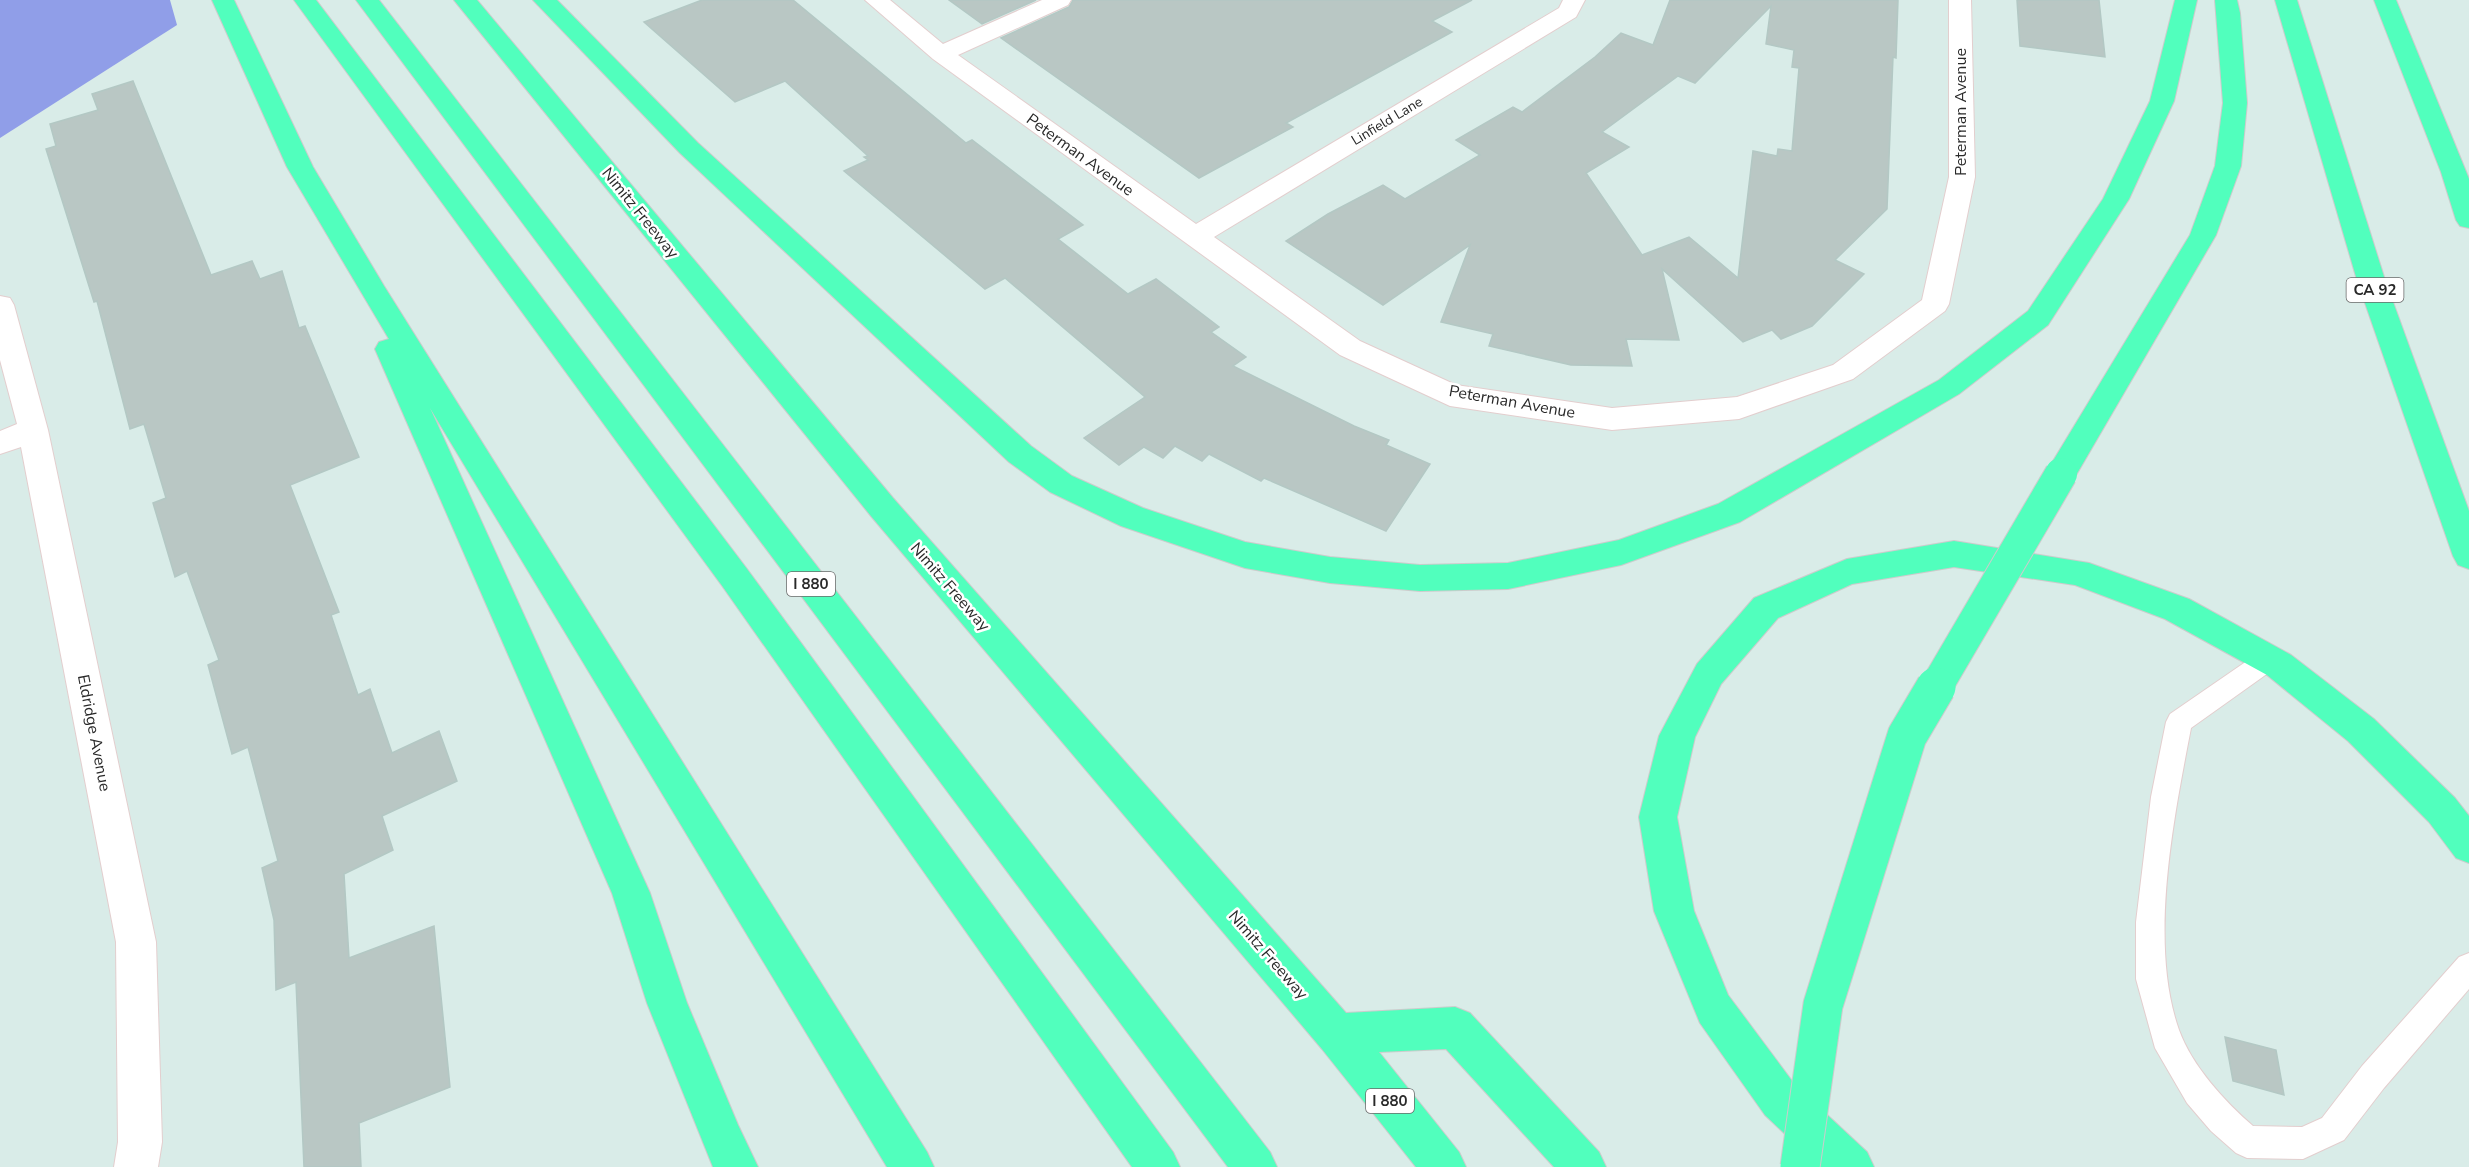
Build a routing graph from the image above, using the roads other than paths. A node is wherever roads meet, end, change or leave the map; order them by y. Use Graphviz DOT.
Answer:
graph roads {
  1 [pos="224,0"];
  2 [pos="305,0"];
  3 [pos="367,0"];
  4 [pos="465,0"];
  5 [pos="544,0"];
  6 [pos="876,0"];
  7 [pos="1060,0"];
  8 [pos="1574,0"];
  9 [pos="1960,0"];
  10 [pos="2186,0"];
  11 [pos="2226,0"];
  12 [pos="2286,0"];
  13 [pos="2385,0"];
  14 [pos="941,54"];
  15 [pos="2461,182"];
  16 [pos="2469,220"];
  17 [pos="1194,237"];
  18 [pos="371,286"];
  19 [pos="0,305"];
  20 [pos="33,430"];
  21 [pos="0,443"];
  22 [pos="2469,555"];
  23 [pos="2269,659"];
  24 [pos="2469,846"];
  25 [pos="2469,967"];
  26 [pos="1337,1034"];
  27 [pos="136,1167"];
  28 [pos="736,1167"];
  29 [pos="912,1167"];
  30 [pos="1158,1167"];
  31 [pos="1255,1167"];
  32 [pos="1444,1167"];
  33 [pos="1584,1167"];
  34 [pos="1800,1167"];
  35 [pos="1852,1167"];
  1 -- 18 [label="highway"];
  2 -- 30 [label="highway"];
  3 -- 31 [label="highway, I 880"];
  4 -- 26 [label="highway, Nimitz Freeway / I 880"];
  5 -- 10 [label="highway"];
  6 -- 14 [label="street, Peterman Avenue"];
  7 -- 14 [label="street"];
  8 -- 17 [label="street, Linfield Lane"];
  9 -- 17 [label="street, Peterman Avenue"];
  11 -- 34 [label="highway, bridge"];
  12 -- 22 [label="highway, CA 92"];
  13 -- 15 [label="highway"];
  14 -- 17 [label="street, Peterman Avenue"];
  15 -- 16 [label="highway"];
  18 -- 28 [label="highway"];
  18 -- 29 [label="highway"];
  19 -- 20 [label="street, Eldridge Avenue"];
  20 -- 21 [label="street"];
  20 -- 27 [label="street, Eldridge Avenue"];
  23 -- 24 [label="highway"];
  23 -- 25 [label="lane"];
  23 -- 35 [label="highway"];
  26 -- 32 [label="highway, Nimitz Freeway / I 880"];
  26 -- 33 [label="highway"];
}
